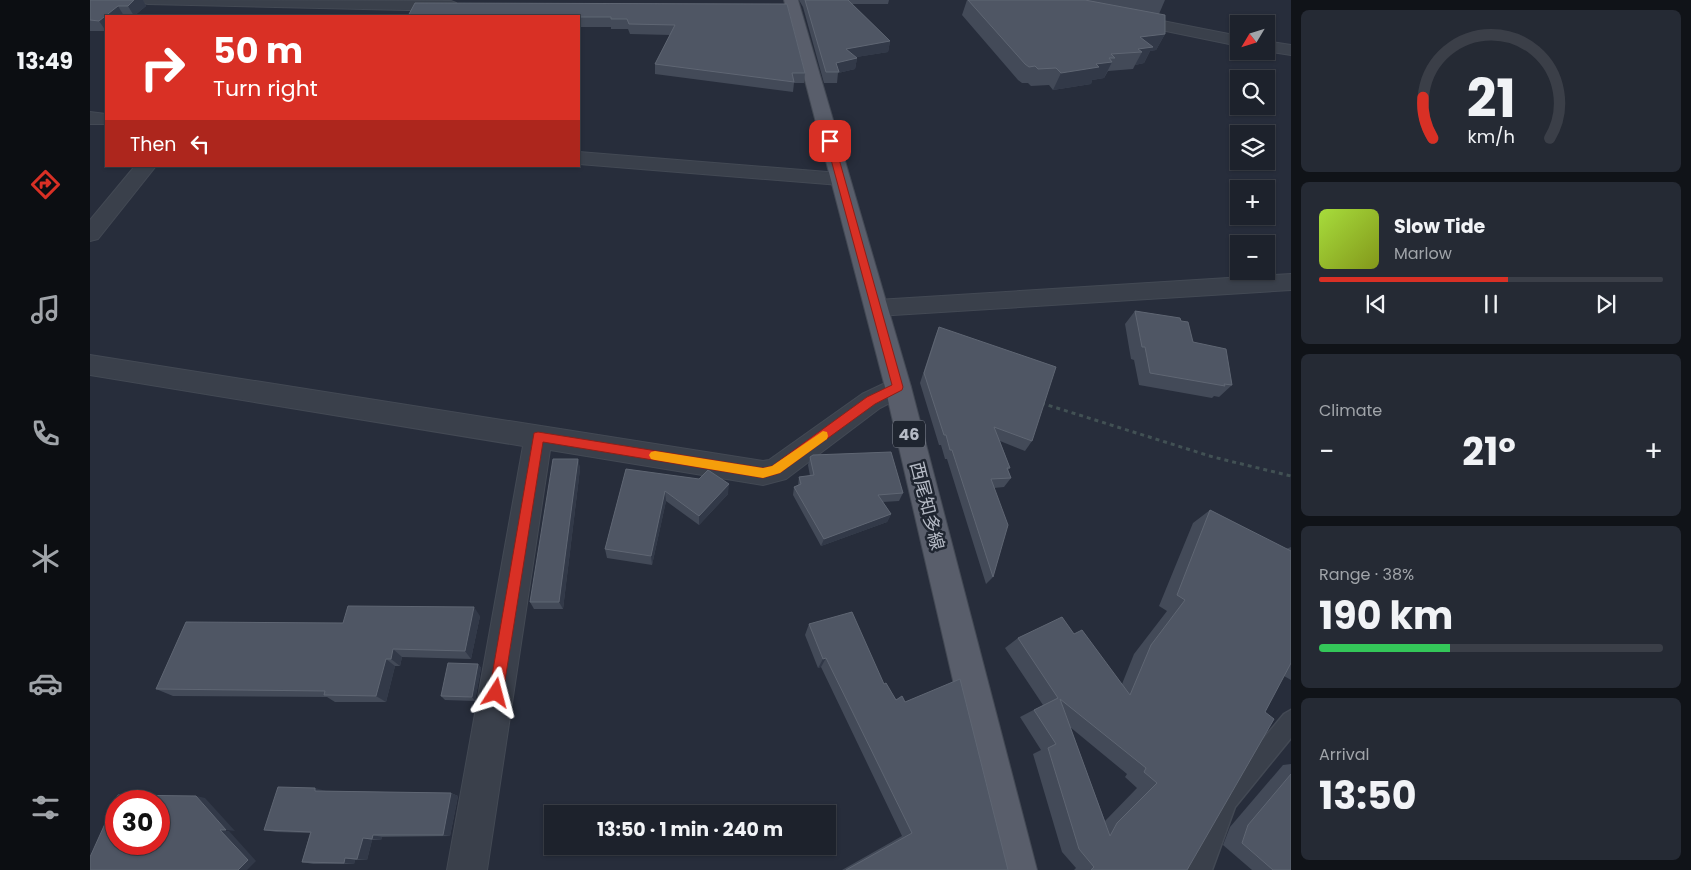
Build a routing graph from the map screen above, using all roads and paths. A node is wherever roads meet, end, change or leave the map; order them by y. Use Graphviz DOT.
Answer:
graph roads {
  1 [pos="148,0"];
  2 [pos="417,3"];
  3 [pos="786,5"];
  4 [pos="463,6"];
  5 [pos="1114,16"];
  6 [pos="1230,39"];
  7 [pos="1275,47"];
  8 [pos="1291,50"];
  9 [pos="90,118"];
  10 [pos="105,119"];
  11 [pos="580,158"];
  12 [pos="145,167"];
  13 [pos="840,179"];
  14 [pos="90,234"];
  15 [pos="1291,282"];
  16 [pos="877,308"];
  17 [pos="90,365"];
  18 [pos="898,387"];
  19 [pos="1033,400"];
  20 [pos="538,437"];
  21 [pos="1291,476"];
  22 [pos="1291,721"];
  23 [pos="467,870"];
  24 [pos="1017,870"];
  25 [pos="1200,870"];
  1 -- 2 [label="street"];
  2 -- 4 [label="street"];
  3 -- 13 [label="main road, 西尾知多線 / 46"];
  5 -- 6 [label="street"];
  7 -- 8 [label="street"];
  9 -- 10 [label="street"];
  11 -- 13 [label="street"];
  12 -- 14 [label="street"];
  13 -- 16 [label="main road, 西尾知多線 / 46"];
  15 -- 16 [label="street"];
  16 -- 18 [label="main road, 西尾知多線 / 46"];
  17 -- 20 [label="street"];
  18 -- 20 [label="street"];
  18 -- 24 [label="main road, 西尾知多線 / 46"];
  19 -- 21 [label="path"];
  20 -- 23 [label="street"];
  22 -- 25 [label="lane"];
}
